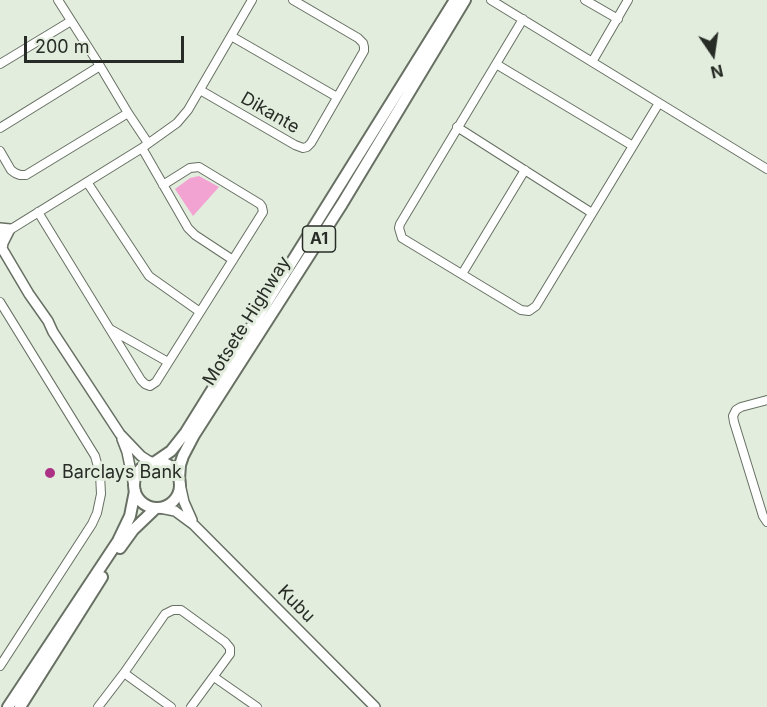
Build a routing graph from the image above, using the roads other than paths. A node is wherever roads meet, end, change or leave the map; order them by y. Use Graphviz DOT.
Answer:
graph roads {
  1 [pos="58,0"];
  2 [pos="252,0"];
  3 [pos="293,0"];
  4 [pos="472,0"];
  5 [pos="491,0"];
  6 [pos="585,0"];
  7 [pos="628,0"];
  8 [pos="460,3"];
  9 [pos="618,19"];
  10 [pos="523,20"];
  11 [pos="71,21"];
  12 [pos="231,36"];
  13 [pos="592,62"];
  14 [pos="0,64"];
  15 [pos="496,64"];
  16 [pos="100,66"];
  17 [pos="200,90"];
  18 [pos="337,97"];
  19 [pos="659,103"];
  20 [pos="128,113"];
  21 [pos="458,127"];
  22 [pos="0,128"];
  23 [pos="145,146"];
  24 [pos="633,146"];
  25 [pos="0,151"];
  26 [pos="767,169"];
  27 [pos="525,170"];
  28 [pos="87,182"];
  29 [pos="163,185"];
  30 [pos="38,213"];
  31 [pos="592,213"];
  32 [pos="5,228"];
  33 [pos="0,236"];
  34 [pos="1,250"];
  35 [pos="233,260"];
  36 [pos="462,274"];
  37 [pos="0,302"];
  38 [pos="200,312"];
  39 [pos="108,328"];
  40 [pos="168,362"];
  41 [pos="767,400"];
  42 [pos="120,434"];
  43 [pos="153,463"];
  44 [pos="180,482"];
  45 [pos="134,488"];
  46 [pos="158,508"];
  47 [pos="767,522"];
  48 [pos="194,525"];
  49 [pos="0,666"];
  50 [pos="124,673"];
  51 [pos="214,676"];
  52 [pos="8,707"];
  53 [pos="21,707"];
  54 [pos="98,707"];
  55 [pos="171,707"];
  56 [pos="191,707"];
  57 [pos="257,707"];
  58 [pos="375,707"];
  1 -- 11 [label="street"];
  2 -- 12 [label="street"];
  3 -- 18 [label="street"];
  4 -- 8 [label="street"];
  5 -- 10 [label="street"];
  6 -- 9 [label="street"];
  7 -- 9 [label="street"];
  8 -- 43 [label="highway, Motsete Highway / A1"];
  8 -- 44 [label="highway, Motsete Highway / A1"];
  9 -- 13 [label="street"];
  10 -- 13 [label="street"];
  10 -- 15 [label="street"];
  11 -- 14 [label="street"];
  11 -- 16 [label="street"];
  12 -- 17 [label="street"];
  12 -- 18 [label="street"];
  13 -- 19 [label="street"];
  15 -- 21 [label="street"];
  15 -- 24 [label="street"];
  16 -- 20 [label="street"];
  16 -- 22 [label="street"];
  17 -- 18 [label="street, Dikante"];
  17 -- 23 [label="street"];
  19 -- 24 [label="street"];
  19 -- 26 [label="street"];
  20 -- 23 [label="street"];
  20 -- 25 [label="street"];
  21 -- 27 [label="street"];
  21 -- 36 [label="street"];
  23 -- 28 [label="street"];
  23 -- 29 [label="street"];
  24 -- 31 [label="street"];
  27 -- 31 [label="street"];
  27 -- 36 [label="street"];
  28 -- 30 [label="street"];
  28 -- 38 [label="street"];
  29 -- 35 [label="street"];
  29 -- 35 [label="street"];
  30 -- 32 [label="street"];
  30 -- 39 [label="street"];
  31 -- 36 [label="street"];
  32 -- 33 [label="street"];
  32 -- 34 [label="main road"];
  34 -- 42 [label="main road"];
  35 -- 38 [label="street"];
  37 -- 49 [label="street"];
  38 -- 40 [label="street"];
  39 -- 40 [label="street"];
  39 -- 40 [label="street"];
  41 -- 47 [label="street"];
  42 -- 43 [label="main road"];
  42 -- 45 [label="main road"];
  43 -- 44 [label="highway"];
  43 -- 45 [label="highway, A1"];
  44 -- 46 [label="highway, A1"];
  44 -- 48 [label="main road, Kubu"];
  45 -- 46 [label="highway"];
  45 -- 52 [label="highway, A1"];
  46 -- 48 [label="main road, Kubu"];
  46 -- 53 [label="highway, A1"];
  48 -- 58 [label="main road, Kubu"];
  50 -- 51 [label="street"];
  50 -- 54 [label="street"];
  50 -- 55 [label="street"];
  51 -- 56 [label="street"];
  51 -- 57 [label="street"];
}
